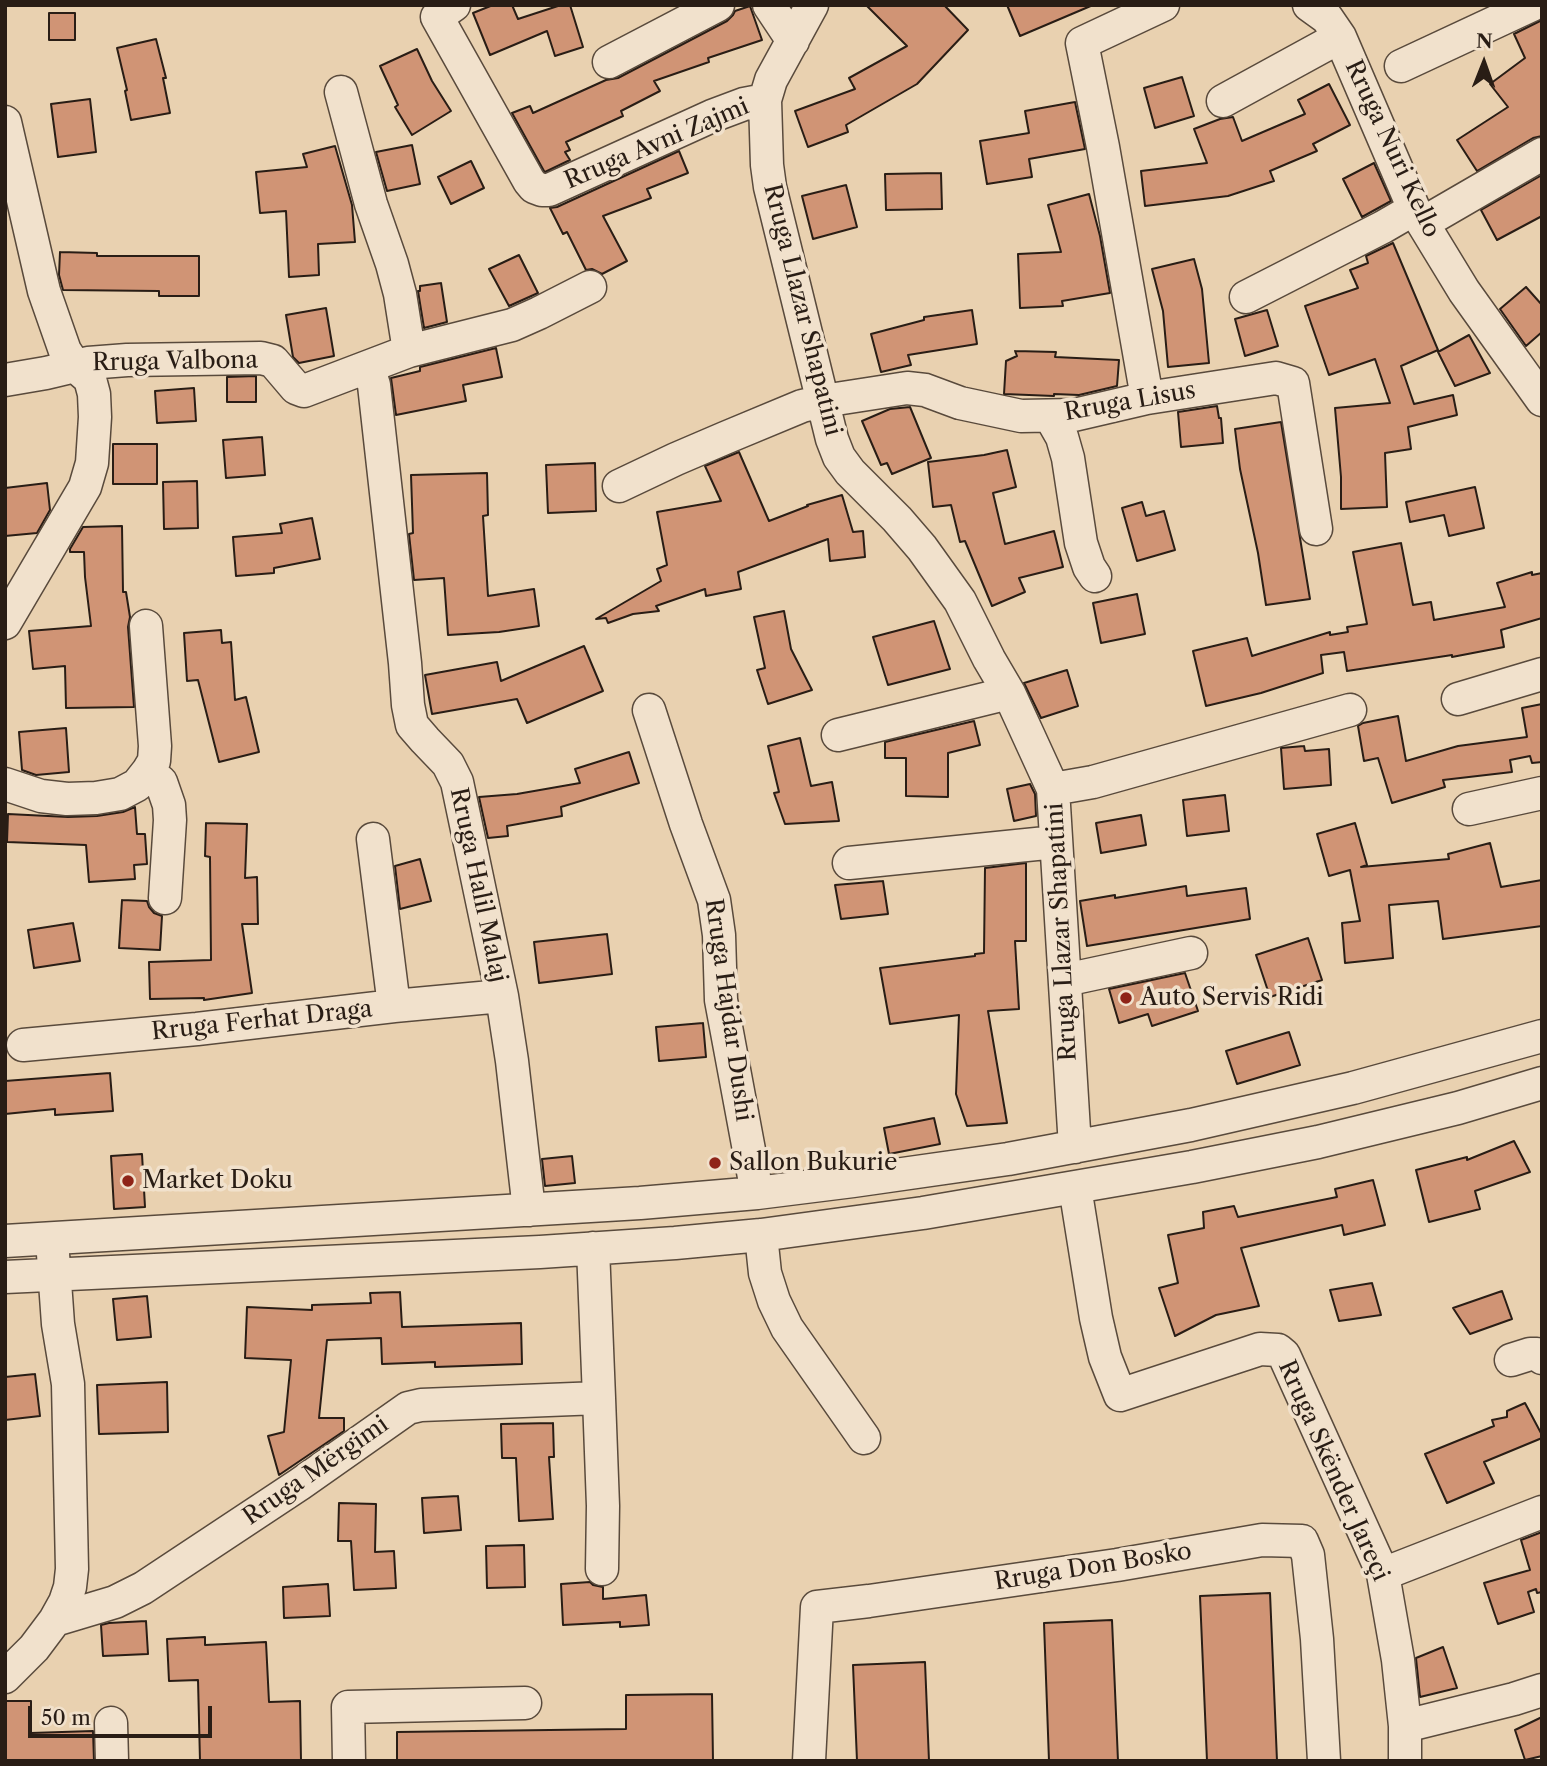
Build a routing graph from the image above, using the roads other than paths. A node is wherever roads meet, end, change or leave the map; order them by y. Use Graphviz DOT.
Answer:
graph roads {
  1 [pos="719,5"];
  2 [pos="769,5"];
  3 [pos="812,5"];
  4 [pos="1163,5"];
  5 [pos="1309,5"];
  6 [pos="1532,5"];
  7 [pos="445,11"];
  8 [pos="1340,37"];
  9 [pos="793,41"];
  10 [pos="609,62"];
  11 [pos="1401,66"];
  12 [pos="341,92"];
  13 [pos="765,100"];
  14 [pos="1223,101"];
  15 [pos="5,122"];
  16 [pos="1542,154"];
  17 [pos="1418,216"];
  18 [pos="590,287"];
  19 [pos="1245,297"];
  20 [pos="410,351"];
  21 [pos="75,366"];
  22 [pos="368,367"];
  23 [pos="5,380"];
  24 [pos="1147,398"];
  25 [pos="1542,400"];
  26 [pos="823,401"];
  27 [pos="1050,416"];
  28 [pos="618,486"];
  29 [pos="1316,529"];
  30 [pos="1095,576"];
  31 [pos="5,624"];
  32 [pos="146,626"];
  33 [pos="1542,674"];
  34 [pos="1009,693"];
  35 [pos="1458,699"];
  36 [pos="649,710"];
  37 [pos="1350,710"];
  38 [pos="838,735"];
  39 [pos="148,771"];
  40 [pos="5,784"];
  41 [pos="1053,789"];
  42 [pos="1542,793"];
  43 [pos="1469,809"];
  44 [pos="373,839"];
  45 [pos="1056,842"];
  46 [pos="849,863"];
  47 [pos="165,898"];
  48 [pos="1191,953"];
  49 [pos="1065,980"];
  50 [pos="502,996"];
  51 [pos="394,1006"];
  52 [pos="1542,1036"];
  53 [pos="23,1045"];
  54 [pos="1542,1083"];
  55 [pos="1075,1147"];
  56 [pos="1075,1187"];
  57 [pos="757,1193"];
  58 [pos="528,1210"];
  59 [pos="761,1235"];
  60 [pos="52,1239"];
  61 [pos="5,1241"];
  62 [pos="593,1248"];
  63 [pos="54,1275"];
  64 [pos="5,1278"];
  65 [pos="1542,1358"];
  66 [pos="1511,1360"];
  67 [pos="599,1398"];
  68 [pos="864,1438"];
  69 [pos="1542,1512"];
  70 [pos="602,1569"];
  71 [pos="1382,1574"];
  72 [pos="55,1620"];
  73 [pos="5,1677"];
  74 [pos="1542,1690"];
  75 [pos="526,1703"];
  76 [pos="111,1723"];
  77 [pos="1405,1726"];
  78 [pos="112,1761"];
  79 [pos="349,1761"];
  80 [pos="809,1761"];
  81 [pos="1324,1761"];
  82 [pos="1405,1761"];
  1 -- 10 [label="street"];
  2 -- 9 [label="street"];
  3 -- 9 [label="street, Rruga Llazar Shapatini"];
  4 -- 24 [label="street"];
  5 -- 8 [label="street, Rruga Nuri Kello"];
  6 -- 11 [label="street"];
  7 -- 13 [label="street, Rruga Avni Zajmi"];
  8 -- 14 [label="street"];
  8 -- 17 [label="street, Rruga Nuri Kello"];
  9 -- 13 [label="street, Rruga Llazar Shapatini"];
  12 -- 20 [label="street"];
  13 -- 26 [label="street, Rruga Llazar Shapatini"];
  15 -- 21 [label="street"];
  16 -- 17 [label="street"];
  17 -- 19 [label="street"];
  17 -- 25 [label="street, Rruga Nuri Kello"];
  18 -- 20 [label="street, Rruga Valbona"];
  20 -- 22 [label="street, Rruga Valbona"];
  21 -- 22 [label="street, Rruga Valbona"];
  21 -- 23 [label="street, Rruga Valbona"];
  21 -- 31 [label="street"];
  22 -- 50 [label="street, Rruga Halil Malaj"];
  24 -- 27 [label="street, Rruga Lisus"];
  24 -- 29 [label="street, Rruga Lisus"];
  26 -- 27 [label="street, Rruga Lisus"];
  26 -- 28 [label="street, Rruga Lisus"];
  26 -- 34 [label="street, Rruga Llazar Shapatini"];
  27 -- 30 [label="street"];
  32 -- 39 [label="street"];
  33 -- 35 [label="street"];
  34 -- 38 [label="street"];
  34 -- 41 [label="street, Rruga Llazar Shapatini"];
  36 -- 57 [label="street, Rruga Hajdar Dushi"];
  37 -- 41 [label="street"];
  39 -- 40 [label="street"];
  39 -- 47 [label="street"];
  41 -- 45 [label="street, Rruga Llazar Shapatini"];
  42 -- 43 [label="street"];
  44 -- 51 [label="street"];
  45 -- 46 [label="street"];
  45 -- 49 [label="street, Rruga Llazar Shapatini"];
  48 -- 49 [label="street"];
  49 -- 55 [label="street, Rruga Llazar Shapatini"];
  50 -- 51 [label="street, Rruga Ferhat Draga"];
  50 -- 58 [label="street, Rruga Halil Malaj"];
  51 -- 53 [label="street, Rruga Ferhat Draga"];
  52 -- 55 [label="street"];
  54 -- 56 [label="street"];
  55 -- 57 [label="street"];
  56 -- 59 [label="street"];
  56 -- 71 [label="street, Rruga Skënder Jareçi"];
  57 -- 58 [label="street"];
  58 -- 60 [label="street"];
  59 -- 62 [label="street"];
  59 -- 68 [label="street"];
  60 -- 61 [label="street"];
  60 -- 63 [label="street"];
  62 -- 63 [label="street"];
  62 -- 67 [label="street"];
  63 -- 64 [label="street"];
  63 -- 72 [label="street"];
  65 -- 66 [label="street"];
  67 -- 70 [label="street"];
  67 -- 72 [label="street, Rruga Mërgimi"];
  69 -- 71 [label="street"];
  71 -- 77 [label="street, Rruga Skënder Jareçi"];
  72 -- 73 [label="street"];
  74 -- 77 [label="street"];
  75 -- 79 [label="street"];
  76 -- 78 [label="street"];
  77 -- 82 [label="street, Rruga Skënder Jareçi"];
  80 -- 81 [label="street, Rruga Don Bosko"];
}
